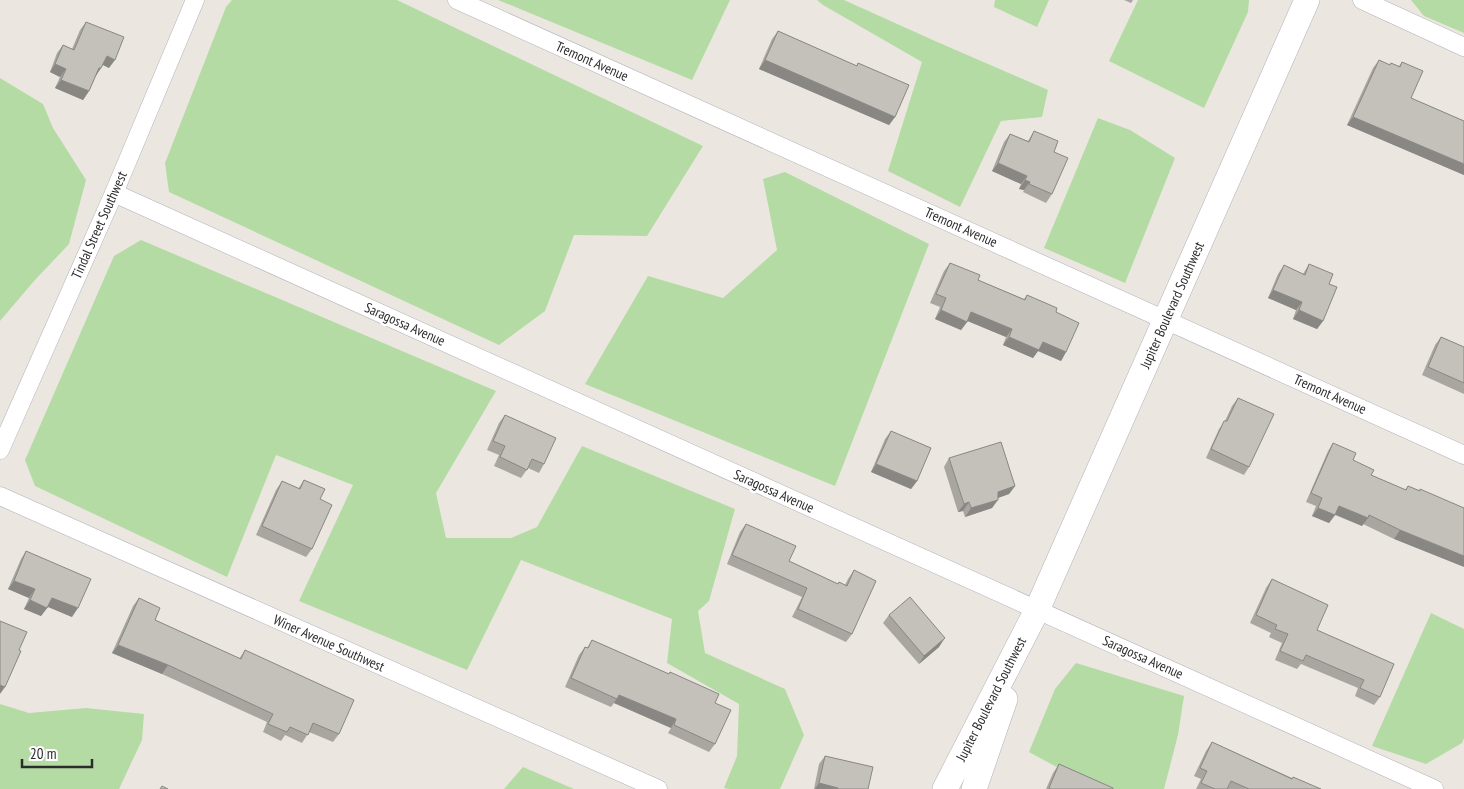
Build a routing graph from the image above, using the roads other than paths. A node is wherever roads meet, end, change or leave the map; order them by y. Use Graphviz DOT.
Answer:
graph roads {
  1 [pos="195,0"];
  2 [pos="457,0"];
  3 [pos="1307,0"];
  4 [pos="1362,0"];
  5 [pos="1464,46"];
  6 [pos="114,193"];
  7 [pos="1165,319"];
  8 [pos="0,450"];
  9 [pos="1464,455"];
  10 [pos="0,496"];
  11 [pos="1037,610"];
  12 [pos="658,789"];
  13 [pos="945,789"];
  14 [pos="974,789"];
  15 [pos="1434,789"];
  1 -- 6 [label="street, Tindal Street Southwest"];
  2 -- 7 [label="street, Tremont Avenue"];
  3 -- 7 [label="street, Jupiter Boulevard Southwest"];
  4 -- 5 [label="street"];
  6 -- 8 [label="street, Tindal Street Southwest"];
  6 -- 11 [label="street, Saragossa Avenue"];
  7 -- 9 [label="street, Tremont Avenue"];
  7 -- 11 [label="street, Jupiter Boulevard Southwest"];
  10 -- 12 [label="street, Winer Avenue Southwest"];
  11 -- 13 [label="street, Jupiter Boulevard Southwest"];
  11 -- 14 [label="street, Jupiter Boulevard Southwest"];
  11 -- 15 [label="street, Saragossa Avenue"];
}
